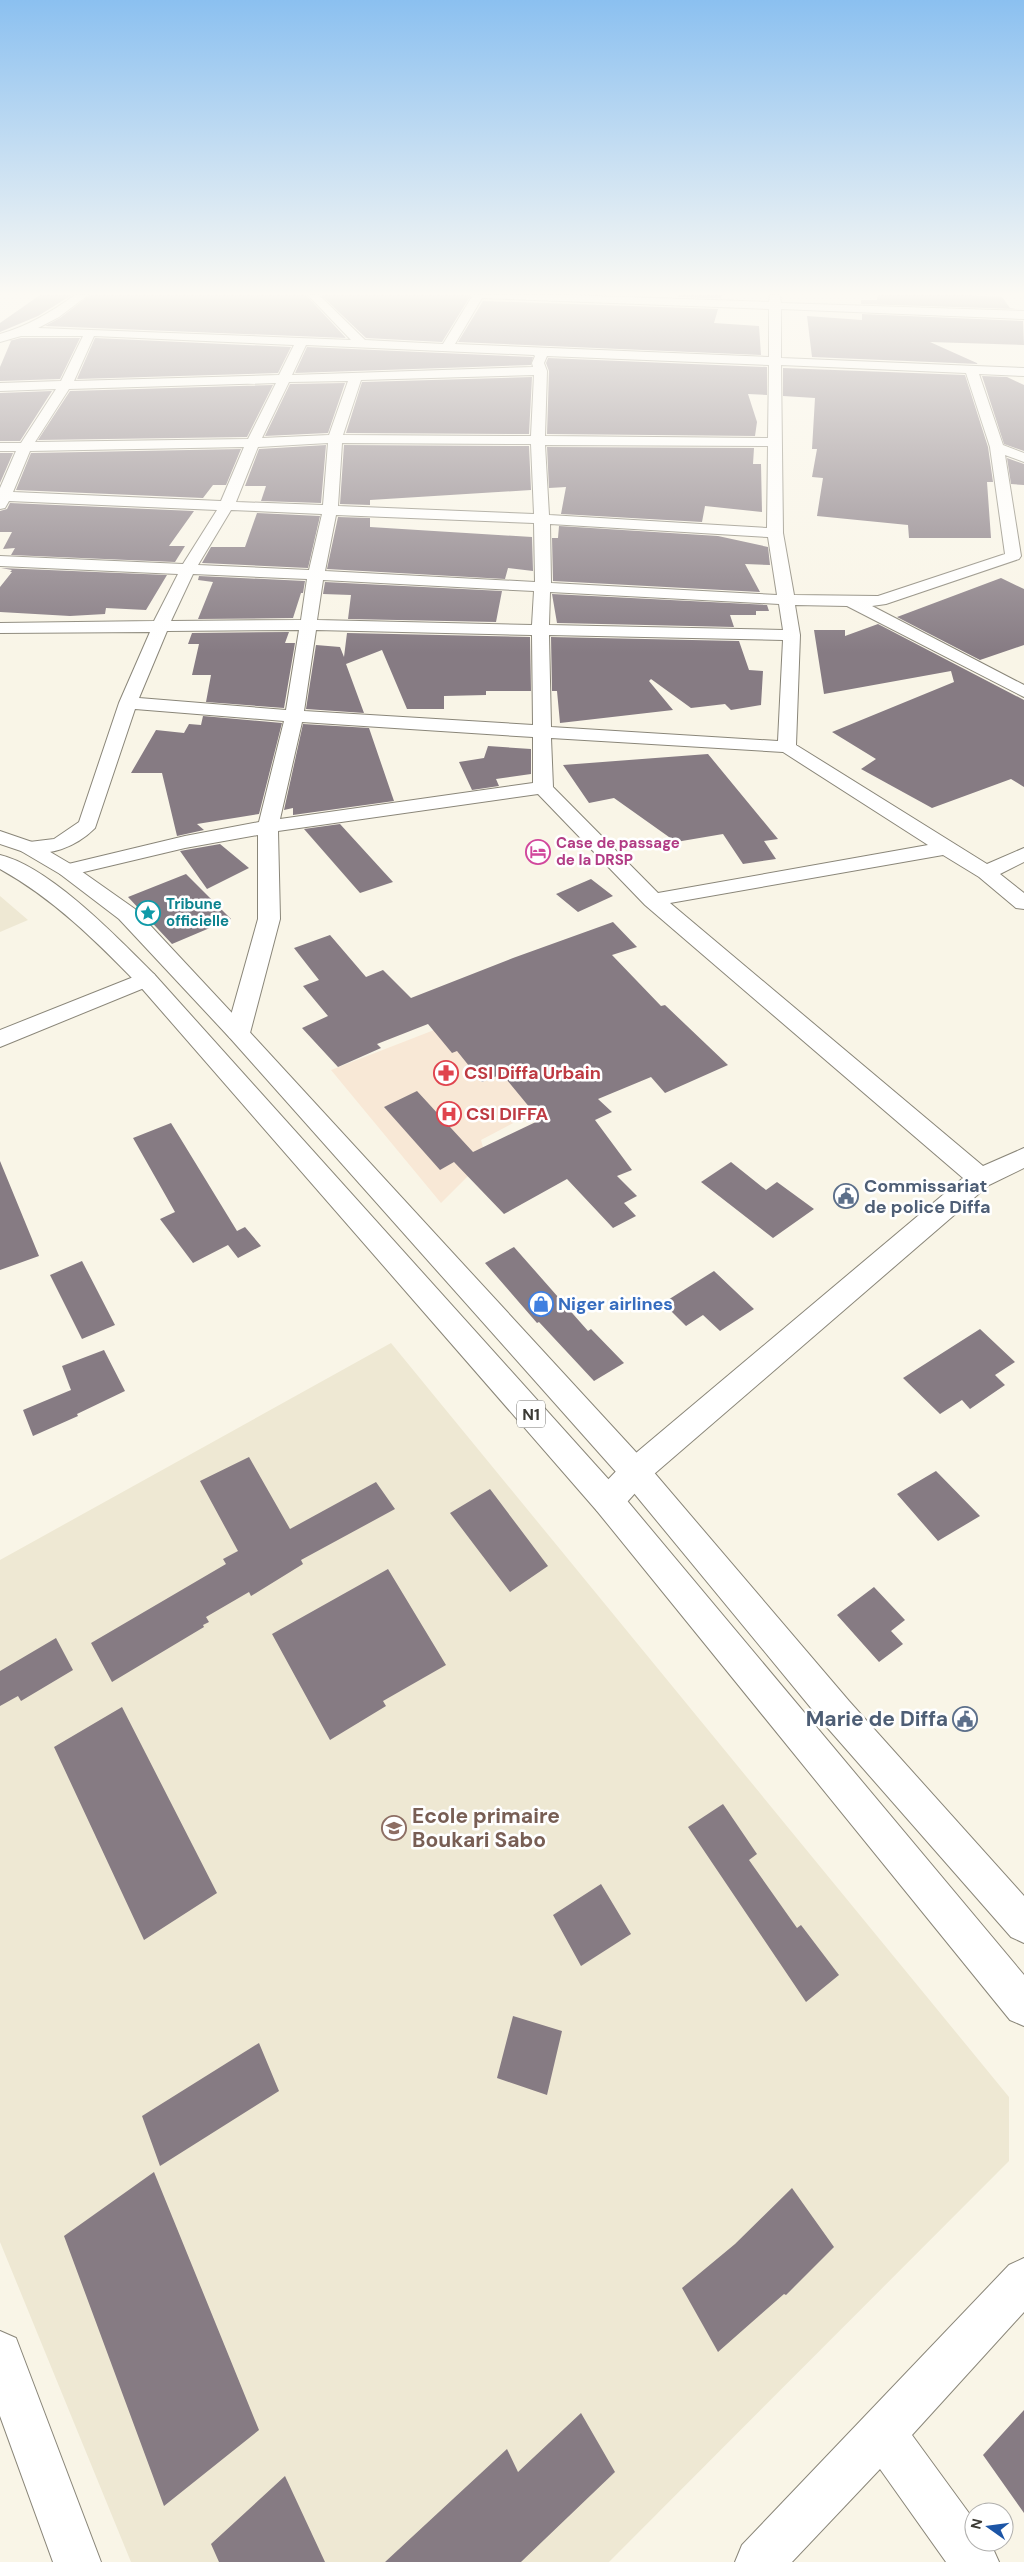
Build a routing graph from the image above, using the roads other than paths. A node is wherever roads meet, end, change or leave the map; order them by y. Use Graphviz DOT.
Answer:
graph roads {
  1 [pos="46,415"];
  2 [pos="267,415"];
  3 [pos="343,415"];
  4 [pos="538,415"];
  5 [pos="775,415"];
  6 [pos="986,415"];
  7 [pos="335,439"];
  8 [pos="538,439"];
  9 [pos="775,442"];
  10 [pos="253,443"];
  11 [pos="0,447"];
  12 [pos="25,447"];
  13 [pos="997,447"];
  14 [pos="1024,458"];
  15 [pos="2,499"];
  16 [pos="226,507"];
  17 [pos="330,510"];
  18 [pos="542,520"];
  19 [pos="775,533"];
  20 [pos="0,561"];
  21 [pos="188,569"];
  22 [pos="316,574"];
  23 [pos="542,586"];
  24 [pos="788,600"];
  25 [pos="850,601"];
  26 [pos="310,625"];
  27 [pos="160,627"];
  28 [pos="0,628"];
  29 [pos="540,628"];
  30 [pos="792,635"];
  31 [pos="1024,692"];
  32 [pos="128,703"];
  33 [pos="294,716"];
  34 [pos="542,731"];
  35 [pos="788,747"];
  36 [pos="543,788"];
  37 [pos="268,826"];
  38 [pos="0,837"];
  39 [pos="28,848"];
  40 [pos="946,848"];
  41 [pos="1024,854"];
  42 [pos="0,861"];
  43 [pos="67,870"];
  44 [pos="986,873"];
  45 [pos="653,900"];
  46 [pos="1024,903"];
  47 [pos="146,979"];
  48 [pos="238,1033"];
  49 [pos="0,1039"];
  50 [pos="1024,1157"];
  51 [pos="980,1178"];
  52 [pos="635,1472"];
  53 [pos="608,1500"];
  54 [pos="1024,1924"];
  55 [pos="1024,2006"];
  56 [pos="1024,2280"];
  57 [pos="0,2354"];
  58 [pos="882,2434"];
  59 [pos="77,2562"];
  60 [pos="759,2562"];
  61 [pos="975,2562"];
  1 -- 12 [label="main road"];
  2 -- 10 [label="main road"];
  3 -- 7 [label="main road"];
  4 -- 8 [label="main road"];
  5 -- 9 [label="main road"];
  6 -- 13 [label="main road"];
  7 -- 8 [label="main road"];
  7 -- 10 [label="main road"];
  7 -- 17 [label="main road"];
  8 -- 9 [label="main road"];
  8 -- 18 [label="main road"];
  9 -- 19 [label="main road"];
  10 -- 12 [label="main road"];
  10 -- 16 [label="main road"];
  11 -- 12 [label="main road"];
  12 -- 15 [label="main road"];
  13 -- 14 [label="main road"];
  13 -- 25 [label="main road"];
  15 -- 16 [label="main road"];
  16 -- 17 [label="main road"];
  16 -- 21 [label="main road"];
  17 -- 18 [label="main road"];
  17 -- 22 [label="main road"];
  18 -- 19 [label="main road"];
  18 -- 23 [label="main road"];
  19 -- 24 [label="main road"];
  20 -- 21 [label="main road"];
  21 -- 22 [label="main road"];
  21 -- 27 [label="main road"];
  22 -- 23 [label="main road"];
  22 -- 26 [label="main road"];
  23 -- 24 [label="main road"];
  23 -- 29 [label="main road"];
  24 -- 25 [label="main road"];
  24 -- 30 [label="main road"];
  25 -- 31 [label="main road"];
  26 -- 27 [label="main road"];
  26 -- 29 [label="main road"];
  26 -- 33 [label="main road"];
  27 -- 28 [label="main road"];
  27 -- 32 [label="main road"];
  29 -- 30 [label="main road"];
  29 -- 34 [label="main road"];
  30 -- 35 [label="main road"];
  32 -- 33 [label="main road"];
  32 -- 39 [label="main road"];
  33 -- 34 [label="main road"];
  33 -- 37 [label="main road"];
  34 -- 35 [label="main road"];
  34 -- 36 [label="main road"];
  35 -- 40 [label="main road"];
  36 -- 37 [label="main road"];
  36 -- 45 [label="main road"];
  37 -- 43 [label="main road"];
  37 -- 48 [label="main road"];
  38 -- 39 [label="main road, N1"];
  39 -- 43 [label="main road, N1"];
  40 -- 44 [label="main road"];
  40 -- 45 [label="main road"];
  41 -- 44 [label="main road"];
  42 -- 47 [label="main road, N1"];
  43 -- 48 [label="main road, N1"];
  44 -- 46 [label="main road"];
  45 -- 51 [label="main road"];
  47 -- 49 [label="main road"];
  47 -- 53 [label="main road, N1"];
  48 -- 52 [label="main road, N1"];
  50 -- 51 [label="main road"];
  51 -- 52 [label="main road"];
  52 -- 53 [label="main road"];
  52 -- 54 [label="main road, N1"];
  53 -- 55 [label="main road, N1"];
  56 -- 58 [label="main road"];
  57 -- 59 [label="main road"];
  58 -- 60 [label="main road"];
  58 -- 61 [label="main road"];
}
